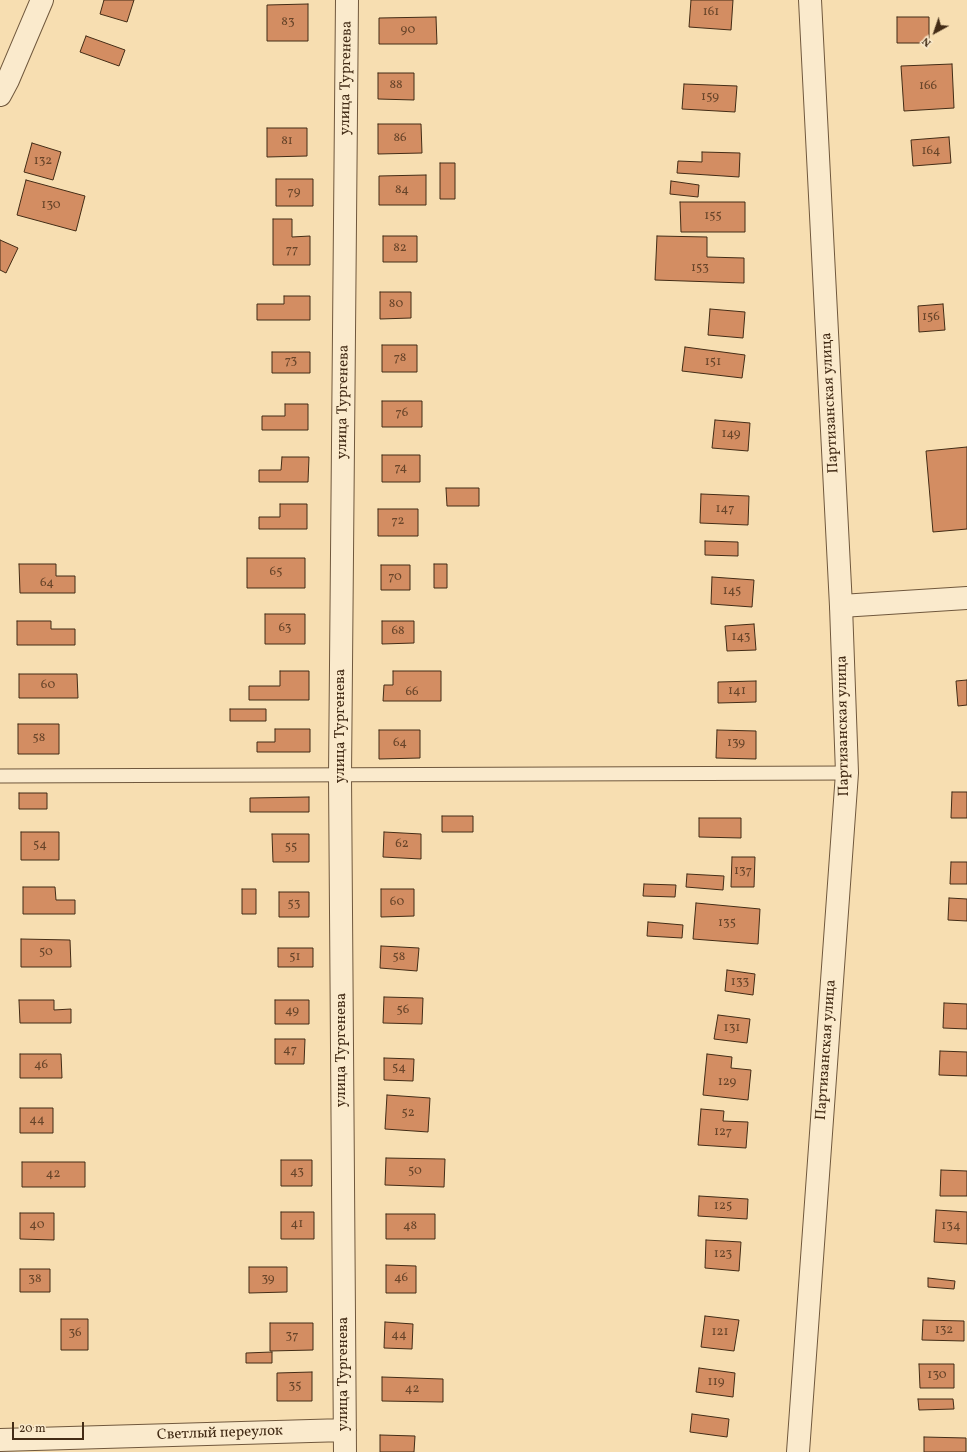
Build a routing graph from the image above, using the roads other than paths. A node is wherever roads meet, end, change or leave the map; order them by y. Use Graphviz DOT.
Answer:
graph roads {
  1 [pos="42,0"];
  2 [pos="348,0"];
  3 [pos="810,0"];
  4 [pos="0,95"];
  5 [pos="967,598"];
  6 [pos="841,606"];
  7 [pos="847,773"];
  8 [pos="0,776"];
  9 [pos="340,776"];
  10 [pos="345,1430"];
  11 [pos="0,1440"];
  12 [pos="345,1452"];
  13 [pos="798,1452"];
  1 -- 4 [label="street"];
  2 -- 9 [label="street, улица Тургенева"];
  3 -- 6 [label="street, Партизанская улица"];
  5 -- 6 [label="street"];
  6 -- 7 [label="street, Партизанская улица"];
  7 -- 9 [label="lane"];
  7 -- 13 [label="street, Партизанская улица"];
  8 -- 9 [label="lane"];
  9 -- 10 [label="street, улица Тургенева"];
  10 -- 11 [label="street, Светлый переулок"];
  10 -- 12 [label="street, улица Тургенева"];
}
